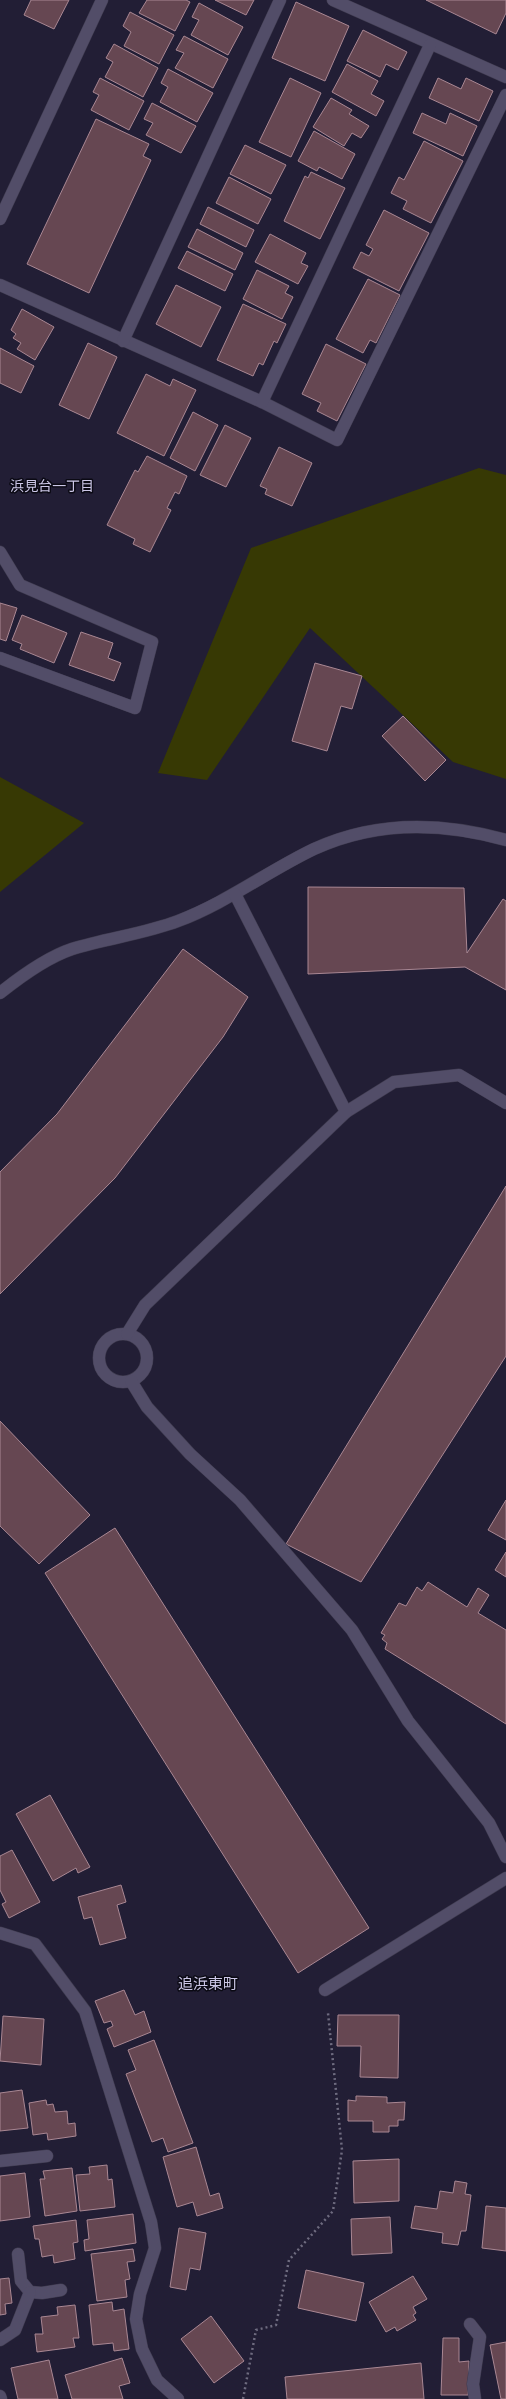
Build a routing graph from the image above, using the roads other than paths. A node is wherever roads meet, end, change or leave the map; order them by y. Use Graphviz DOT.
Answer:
graph roads {
  1 [pos="102,0"];
  2 [pos="280,0"];
  3 [pos="333,0"];
  4 [pos="430,45"];
  5 [pos="506,77"];
  6 [pos="506,95"];
  7 [pos="0,219"];
  8 [pos="0,285"];
  9 [pos="123,341"];
  10 [pos="262,402"];
  11 [pos="0,552"];
  12 [pos="0,658"];
  13 [pos="506,840"];
  14 [pos="235,894"];
  15 [pos="0,993"];
  16 [pos="506,1103"];
  17 [pos="346,1112"];
  18 [pos="127,1334"];
  19 [pos="131,1381"];
  20 [pos="506,1858"];
  21 [pos="506,1878"];
  22 [pos="0,1933"];
  23 [pos="326,1990"];
  24 [pos="47,2156"];
  25 [pos="0,2161"];
  26 [pos="18,2254"];
  27 [pos="61,2290"];
  28 [pos="30,2292"];
  29 [pos="470,2324"];
  30 [pos="0,2340"];
  31 [pos="178,2399"];
  32 [pos="475,2399"];
  1 -- 7 [label="street"];
  2 -- 9 [label="street"];
  3 -- 4 [label="street"];
  4 -- 5 [label="street"];
  4 -- 10 [label="street"];
  6 -- 10 [label="street"];
  8 -- 9 [label="street"];
  9 -- 10 [label="street"];
  11 -- 12 [label="street"];
  13 -- 14 [label="street"];
  14 -- 15 [label="street"];
  14 -- 17 [label="street"];
  16 -- 17 [label="street"];
  17 -- 18 [label="street"];
  18 -- 19 [label="street"];
  18 -- 19 [label="street"];
  19 -- 20 [label="street"];
  21 -- 23 [label="street"];
  22 -- 31 [label="street"];
  24 -- 25 [label="street"];
  26 -- 28 [label="street"];
  27 -- 28 [label="street"];
  28 -- 30 [label="street"];
  29 -- 32 [label="street"];
}
